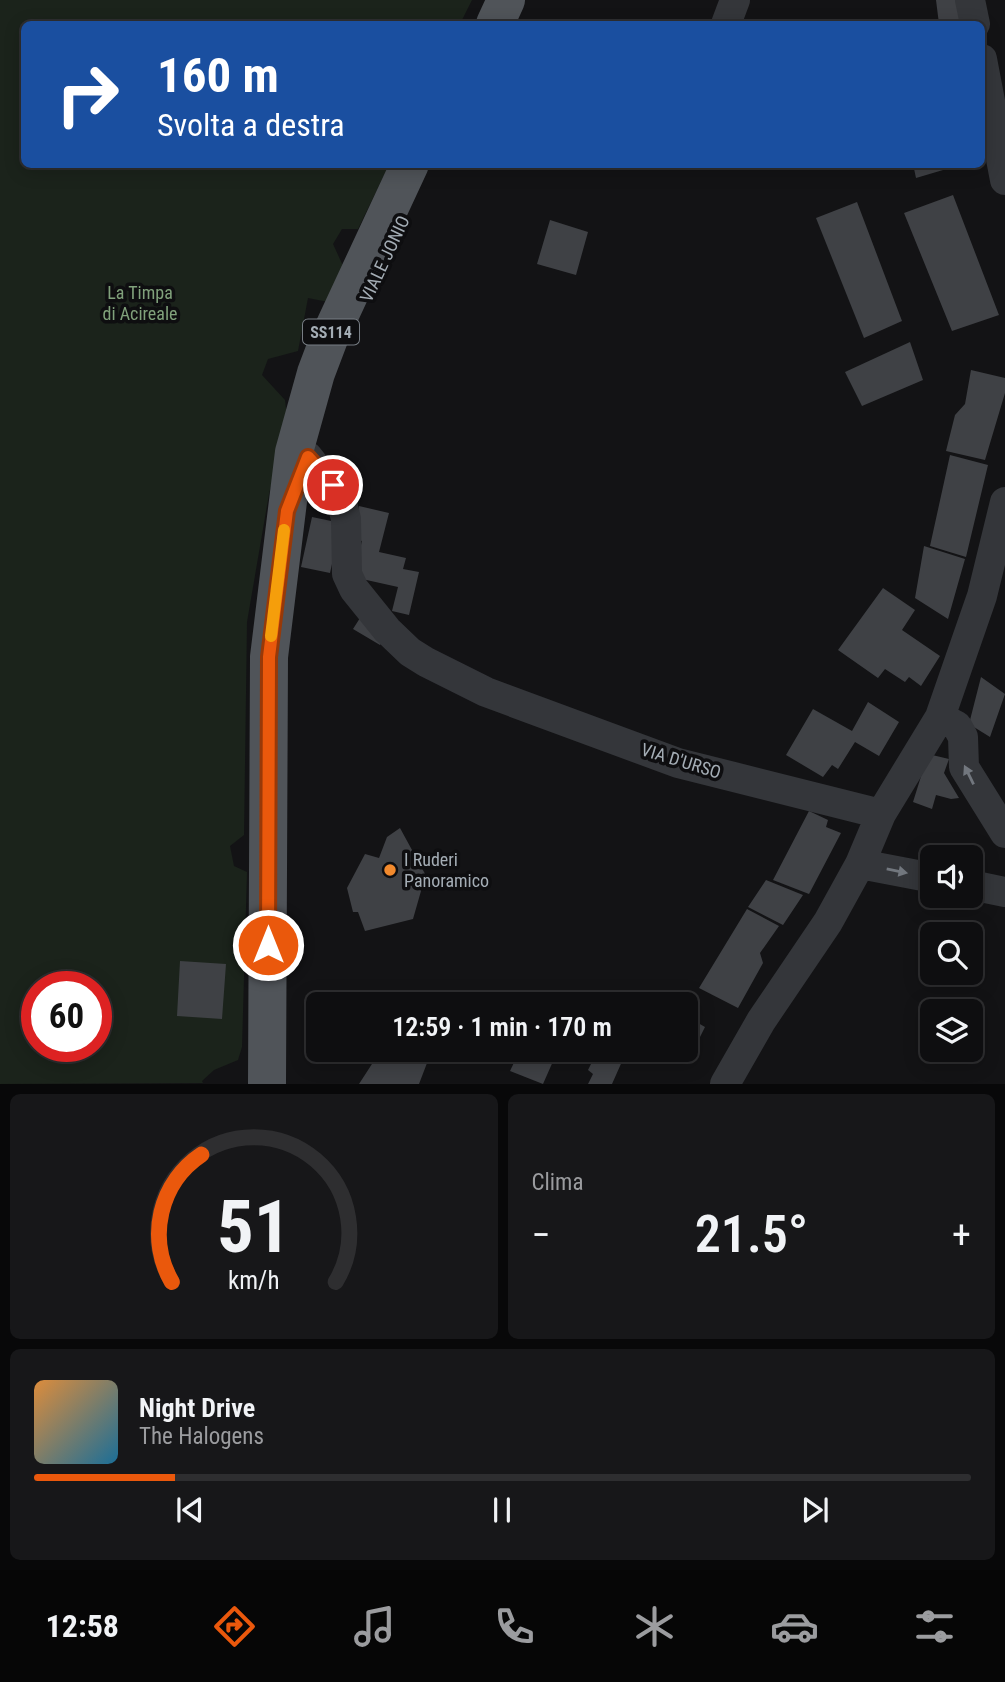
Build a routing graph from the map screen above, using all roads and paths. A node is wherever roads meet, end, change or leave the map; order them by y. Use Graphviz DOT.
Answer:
graph roads {
  1 [pos="485,0"];
  2 [pos="496,0"];
  3 [pos="506,0"];
  4 [pos="735,0"];
  5 [pos="970,0"];
  6 [pos="476,21"];
  7 [pos="486,21"];
  8 [pos="496,21"];
  9 [pos="727,21"];
  10 [pos="974,21"];
  11 [pos="985,76"];
  12 [pos="408,168"];
  13 [pos="427,168"];
  14 [pos="1005,180"];
  15 [pos="308,457"];
  16 [pos="1005,502"];
  17 [pos="287,511"];
  18 [pos="940,717"];
  19 [pos="881,814"];
  20 [pos="1005,833"];
  21 [pos="860,864"];
  22 [pos="920,876"];
  23 [pos="983,887"];
  24 [pos="1005,892"];
  25 [pos="267,1083"];
  26 [pos="725,1083"];
  1 -- 6 [label="main road"];
  2 -- 7 [label="main road"];
  3 -- 8 [label="main road"];
  4 -- 9 [label="street"];
  5 -- 10 [label="street"];
  11 -- 14 [label="street"];
  12 -- 17 [label="main road, VIALE JONIO / SS114"];
  13 -- 15 [label="main road, VIALE JONIO / SS114"];
  15 -- 17 [label="main road, VIALE JONIO / SS114"];
  15 -- 19 [label="street, VIA D'URSO"];
  16 -- 18 [label="street"];
  17 -- 25 [label="main road, VIALE JONIO / SS114"];
  18 -- 19 [label="street"];
  20 -- 18 [label="street, one-way"];
  19 -- 21 [label="street"];
  21 -- 22 [label="street, one-way"];
  21 -- 26 [label="street"];
  23 -- 24 [label="street"];
}
